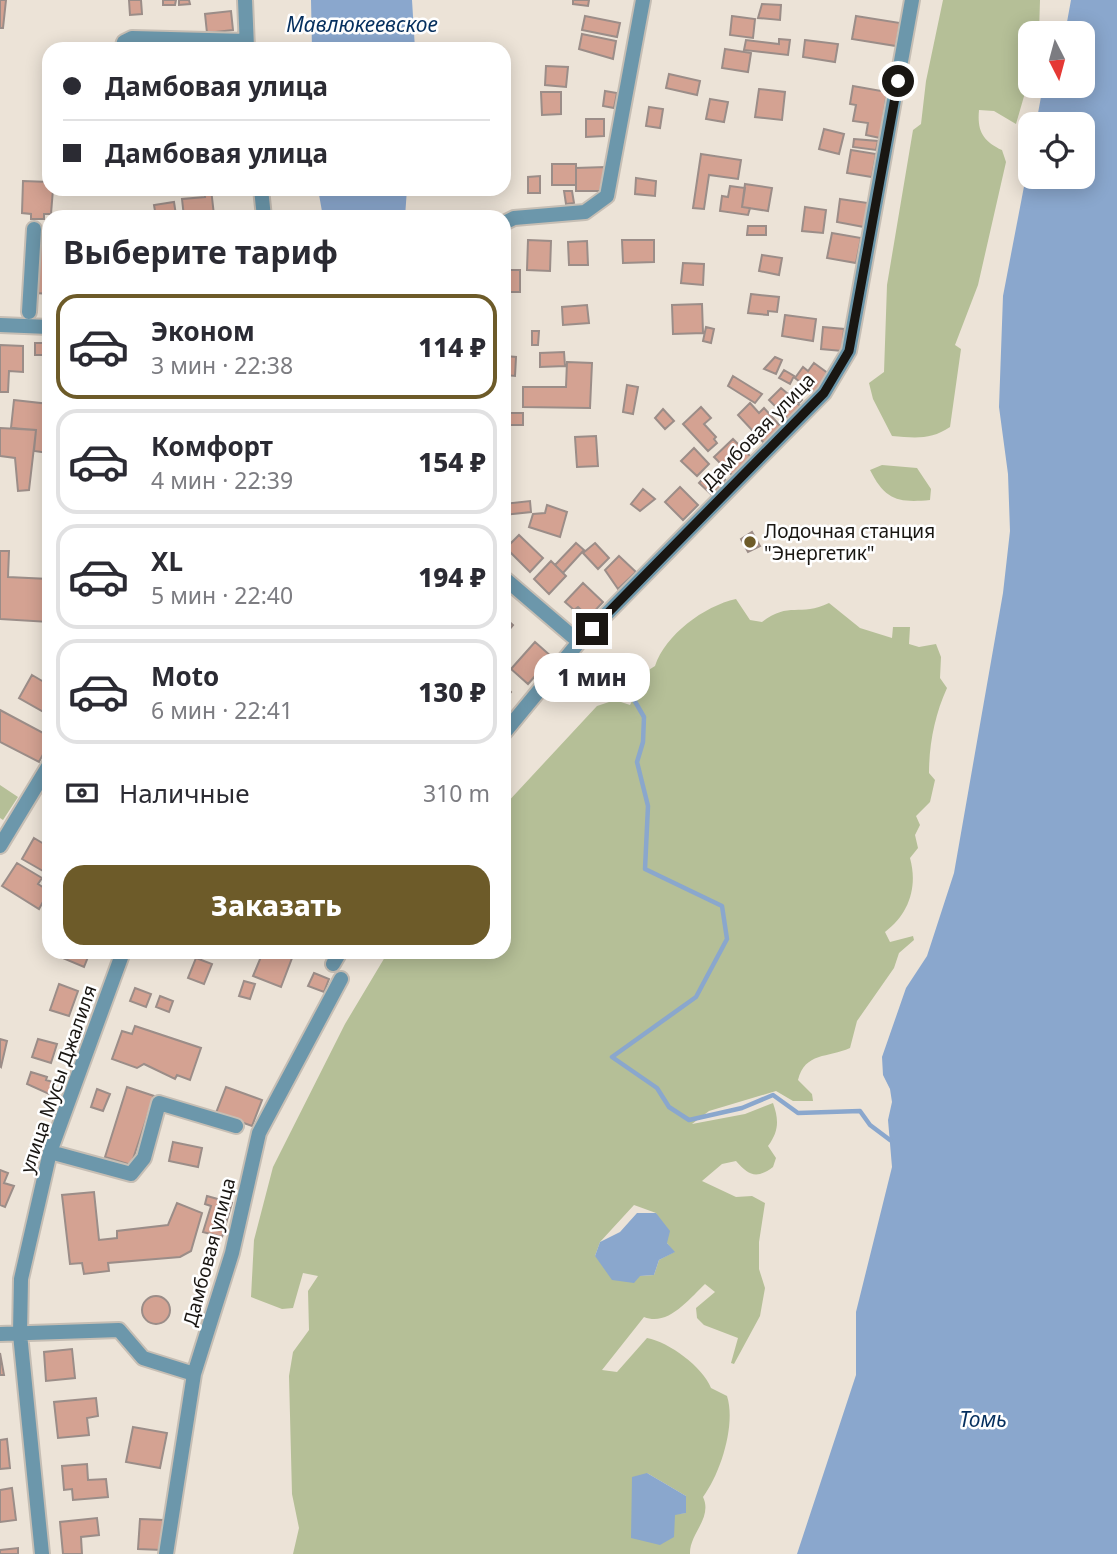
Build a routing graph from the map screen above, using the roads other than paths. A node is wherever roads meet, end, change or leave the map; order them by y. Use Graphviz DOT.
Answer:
graph roads {
  1 [pos="245,0"];
  2 [pos="643,0"];
  3 [pos="912,0"];
  4 [pos="124,42"];
  5 [pos="197,42"];
  6 [pos="246,42"];
  7 [pos="511,220"];
  8 [pos="34,229"];
  9 [pos="29,312"];
  10 [pos="0,325"];
  11 [pos="42,327"];
  12 [pos="511,584"];
  13 [pos="579,642"];
  14 [pos="511,725"];
  15 [pos="42,777"];
  16 [pos="0,846"];
  17 [pos="120,959"];
  18 [pos="341,979"];
  19 [pos="236,1126"];
  20 [pos="50,1152"];
  21 [pos="0,1334"];
  22 [pos="20,1334"];
  23 [pos="194,1374"];
  24 [pos="43,1554"];
  25 [pos="166,1554"];
  1 -- 6 [label="street"];
  2 -- 7 [label="street"];
  3 -- 13 [label="street, Дамбовая улица"];
  4 -- 5 [label="street"];
  8 -- 9 [label="street"];
  10 -- 11 [label="street"];
  12 -- 13 [label="street"];
  13 -- 14 [label="street, Дамбовая улица"];
  15 -- 16 [label="street"];
  17 -- 20 [label="street, улица Мусы Джалиля"];
  18 -- 23 [label="street, Дамбовая улица"];
  19 -- 20 [label="street"];
  20 -- 22 [label="street, улица Мусы Джалиля"];
  21 -- 22 [label="street"];
  22 -- 23 [label="street"];
  22 -- 24 [label="street, улица Мусы Джалиля"];
  23 -- 25 [label="street, Дамбовая улица"];
}
